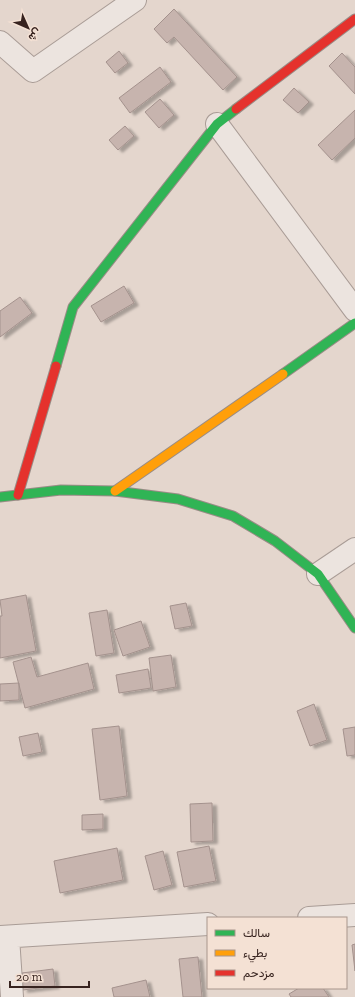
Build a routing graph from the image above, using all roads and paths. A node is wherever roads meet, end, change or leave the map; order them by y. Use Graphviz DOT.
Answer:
graph roads {
  1 [pos="135,0"];
  2 [pos="355,19"];
  3 [pos="0,42"];
  4 [pos="217,124"];
  5 [pos="355,310"];
  6 [pos="355,323"];
  7 [pos="115,492"];
  8 [pos="18,495"];
  9 [pos="0,497"];
  10 [pos="355,549"];
  11 [pos="318,574"];
  12 [pos="355,628"];
  13 [pos="355,915"];
  14 [pos="324,917"];
  15 [pos="207,924"];
  16 [pos="4,937"];
  17 [pos="12,997"];
  1 -- 3 [label="street"];
  2 -- 4 [label="main road"];
  4 -- 5 [label="street"];
  4 -- 8 [label="main road"];
  6 -- 7 [label="main road"];
  7 -- 8 [label="main road"];
  7 -- 11 [label="main road"];
  8 -- 9 [label="main road"];
  10 -- 11 [label="street"];
  11 -- 12 [label="main road"];
  13 -- 14 [label="street"];
  15 -- 16 [label="street"];
  16 -- 17 [label="street"];
}
